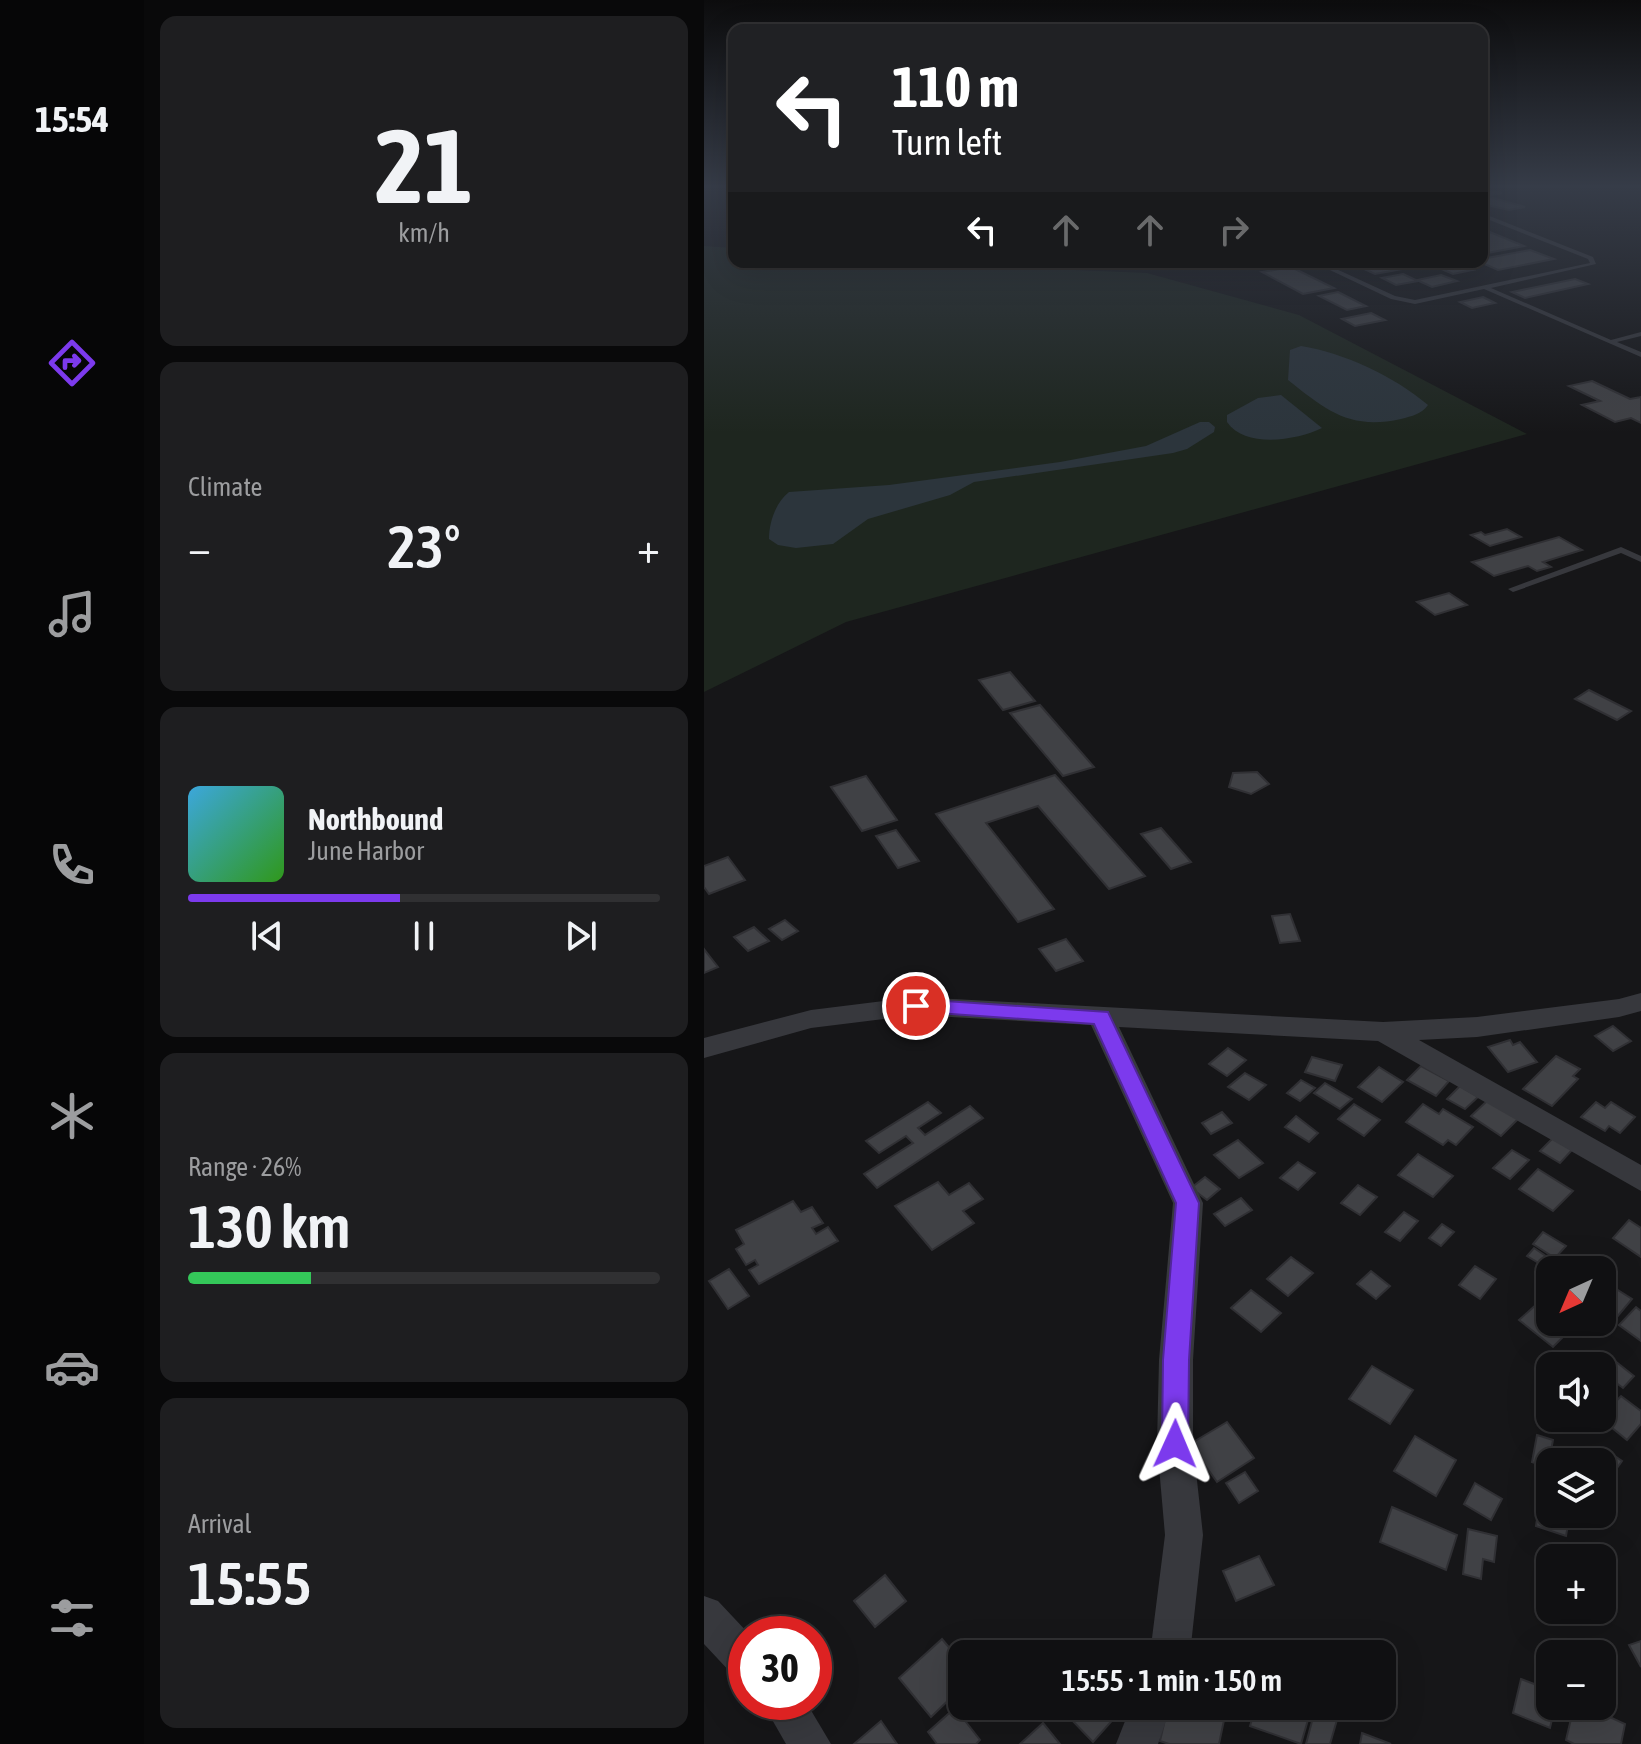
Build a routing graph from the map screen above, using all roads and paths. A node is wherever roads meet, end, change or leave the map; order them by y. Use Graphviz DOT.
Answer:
graph roads {
  1 [pos="1332,269"];
  2 [pos="1573,269"];
  3 [pos="1485,288"];
  4 [pos="1641,334"];
  5 [pos="1610,342"];
  6 [pos="1641,355"];
  7 [pos="1641,559"];
  8 [pos="1513,589"];
  9 [pos="1641,1002"];
  10 [pos="1101,1017"];
  11 [pos="1383,1032"];
  12 [pos="704,1048"];
  13 [pos="1641,1179"];
  14 [pos="704,1615"];
  15 [pos="1172,1640"];
  16 [pos="728,1641"];
  17 [pos="794,1720"];
  18 [pos="1146,1720"];
  19 [pos="810,1744"];
  20 [pos="1137,1744"];
  1 -- 3 [label="lane"];
  2 -- 3 [label="lane"];
  3 -- 5 [label="lane"];
  4 -- 5 [label="lane"];
  5 -- 6 [label="lane"];
  7 -- 8 [label="lane"];
  9 -- 11 [label="street"];
  10 -- 11 [label="street"];
  10 -- 12 [label="street"];
  10 -- 15 [label="street"];
  11 -- 13 [label="street"];
  14 -- 16 [label="street"];
  17 -- 19 [label="street"];
  18 -- 20 [label="street"];
}
